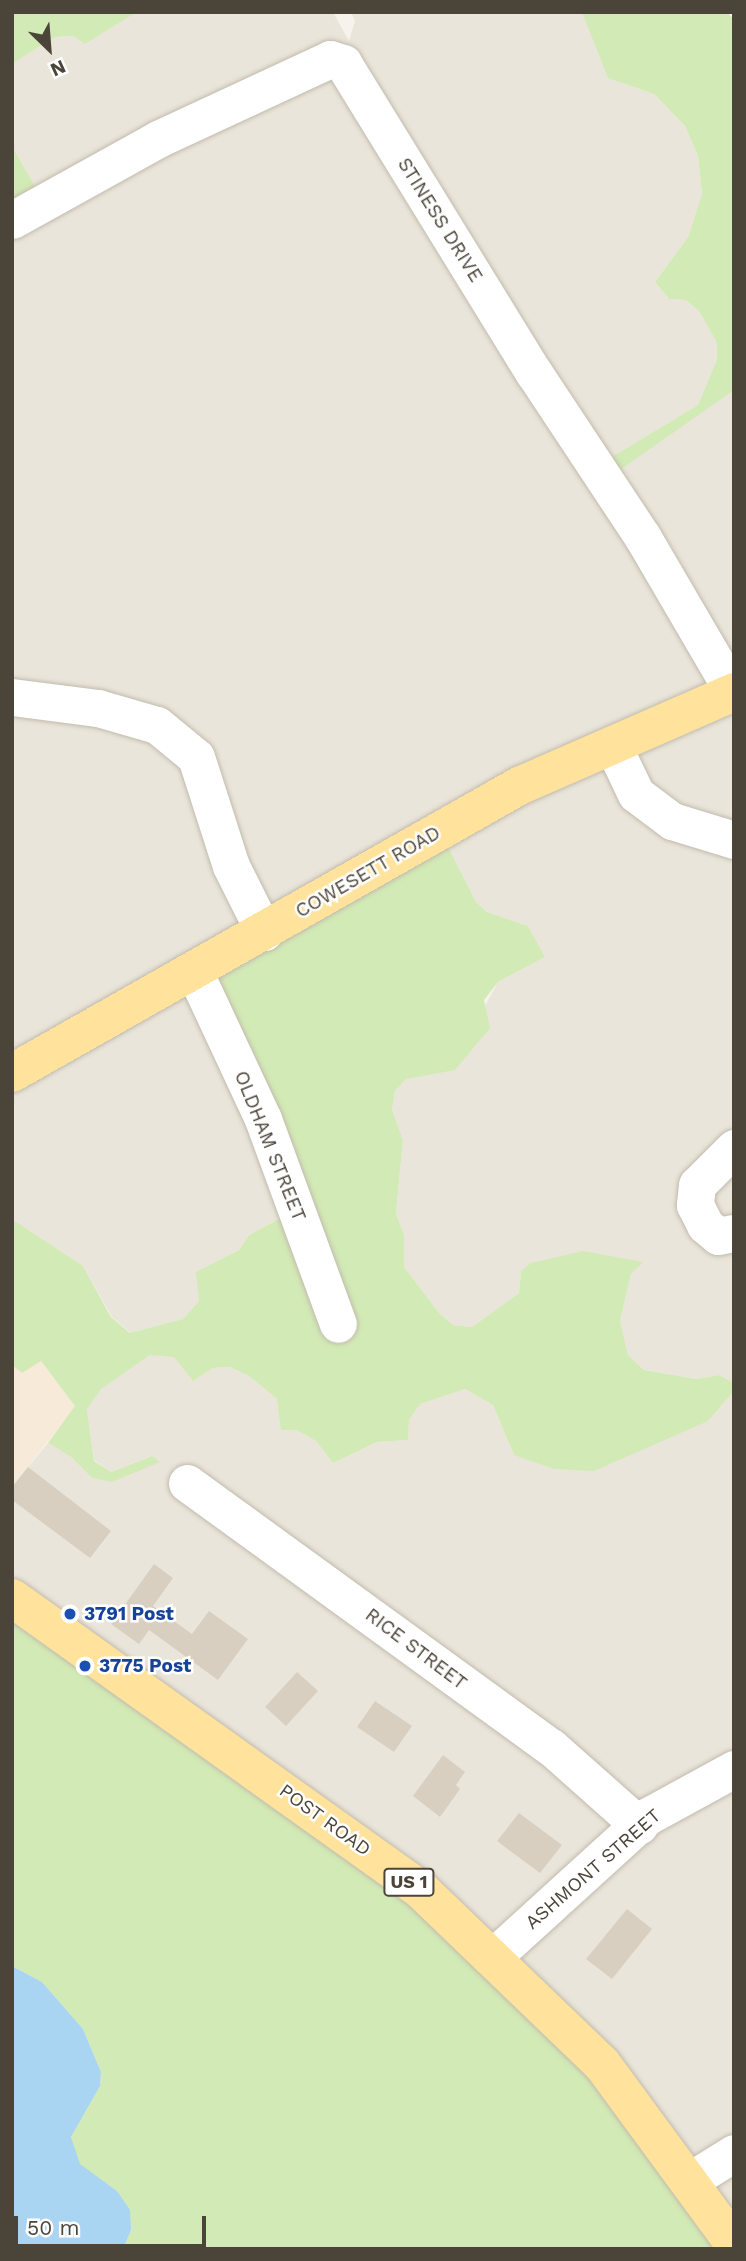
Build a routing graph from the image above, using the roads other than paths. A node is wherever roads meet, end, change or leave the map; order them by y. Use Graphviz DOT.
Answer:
graph roads {
  1 [pos="12,220"];
  2 [pos="733,692"];
  3 [pos="12,697"];
  4 [pos="613,746"];
  5 [pos="734,840"];
  6 [pos="264,932"];
  7 [pos="194,971"];
  8 [pos="12,1073"];
  9 [pos="734,1148"];
  10 [pos="734,1233"];
  11 [pos="338,1324"];
  12 [pos="187,1483"];
  13 [pos="12,1598"];
  14 [pos="734,1769"];
  15 [pos="639,1825"];
  16 [pos="494,1956"];
  17 [pos="734,2153"];
  18 [pos="689,2181"];
  19 [pos="734,2244"];
  1 -- 2 [label="street, STINESS DRIVE"];
  2 -- 4 [label="main road, COWESETT ROAD"];
  3 -- 6 [label="street"];
  4 -- 5 [label="street"];
  4 -- 6 [label="main road, COWESETT ROAD"];
  6 -- 7 [label="main road, COWESETT ROAD"];
  7 -- 8 [label="main road, COWESETT ROAD"];
  7 -- 11 [label="street, OLDHAM STREET"];
  9 -- 10 [label="street"];
  12 -- 15 [label="street, RICE STREET"];
  13 -- 16 [label="main road, POST ROAD / US 1"];
  14 -- 15 [label="street, ASHMONT STREET"];
  15 -- 16 [label="street, ASHMONT STREET"];
  16 -- 18 [label="main road, POST ROAD / US 1"];
  17 -- 18 [label="street"];
  18 -- 19 [label="main road, POST ROAD / US 1"];
}
